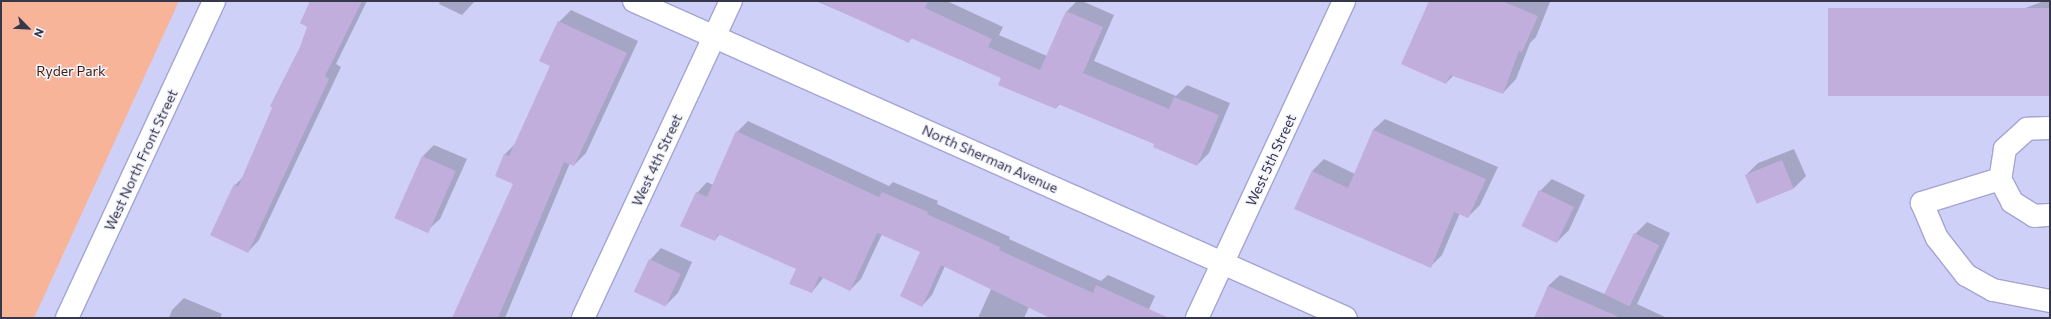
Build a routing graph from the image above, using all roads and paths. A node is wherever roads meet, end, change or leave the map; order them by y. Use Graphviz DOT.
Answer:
graph roads {
  1 [pos="214,1"];
  2 [pos="634,1"];
  3 [pos="731,1"];
  4 [pos="1344,1"];
  5 [pos="715,37"];
  6 [pos="2050,128"];
  7 [pos="2000,179"];
  8 [pos="2050,215"];
  9 [pos="1223,263"];
  10 [pos="2050,301"];
  11 [pos="67,318"];
  12 [pos="583,318"];
  13 [pos="1197,318"];
  14 [pos="1346,318"];
  1 -- 11 [label="street, West North Front Street"];
  2 -- 5 [label="street, North Sherman Avenue"];
  3 -- 5 [label="street, West 4th Street"];
  4 -- 9 [label="street, West 5th Street"];
  5 -- 9 [label="street, North Sherman Avenue"];
  5 -- 12 [label="street, West 4th Street"];
  6 -- 7 [label="street"];
  7 -- 8 [label="street"];
  7 -- 10 [label="street"];
  9 -- 13 [label="street, West 5th Street"];
  9 -- 14 [label="street, North Sherman Avenue"];
}
